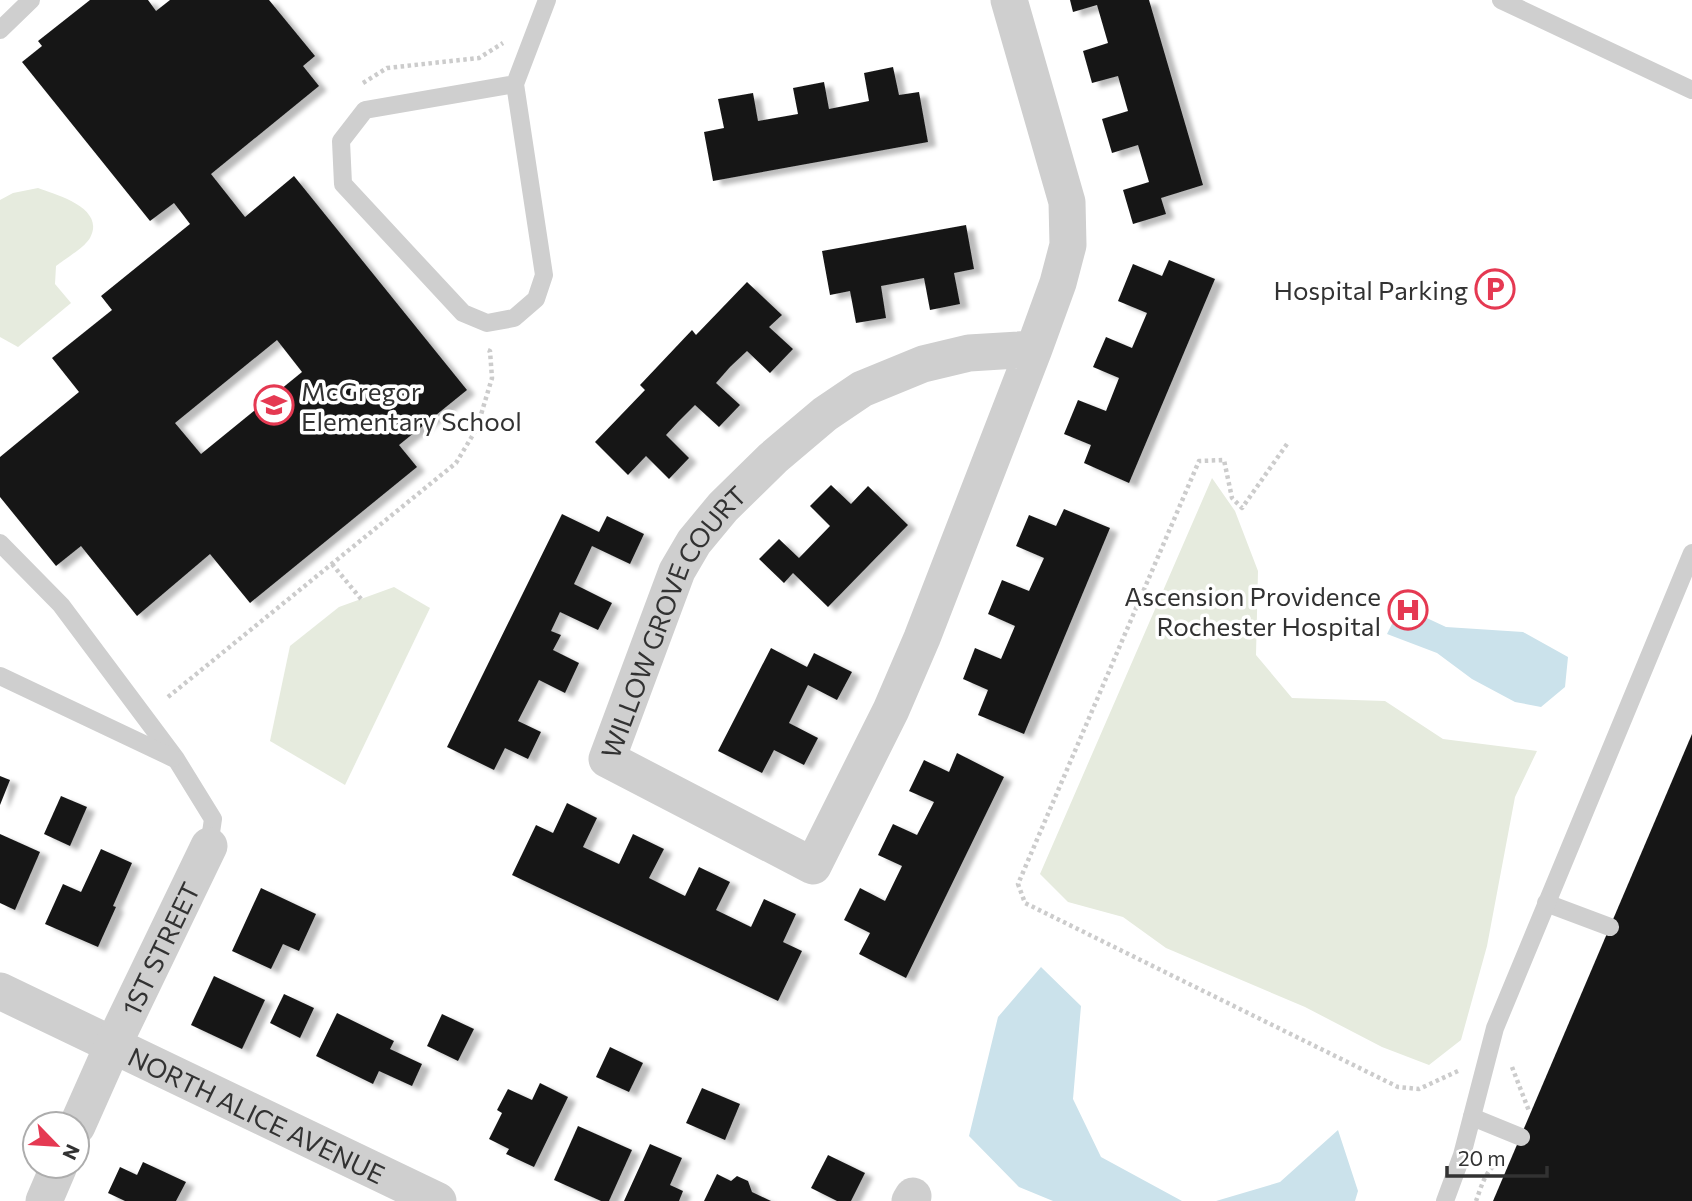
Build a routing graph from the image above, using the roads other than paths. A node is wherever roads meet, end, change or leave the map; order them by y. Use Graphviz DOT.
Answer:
graph roads {
  1 [pos="31,0"];
  2 [pos="547,0"];
  3 [pos="1009,0"];
  4 [pos="1501,0"];
  5 [pos="0,30"];
  6 [pos="515,84"];
  7 [pos="1692,90"];
  8 [pos="1034,349"];
  9 [pos="0,543"];
  10 [pos="1692,553"];
  11 [pos="0,676"];
  12 [pos="176,760"];
  13 [pos="209,846"];
  14 [pos="1546,902"];
  15 [pos="1610,927"];
  16 [pos="0,991"];
  17 [pos="113,1045"];
  18 [pos="84,1110"];
  19 [pos="1472,1117"];
  20 [pos="1521,1137"];
  21 [pos="53,1180"];
  22 [pos="44,1201"];
  23 [pos="438,1201"];
  24 [pos="1445,1201"];
  1 -- 5 [label="lane"];
  2 -- 6 [label="lane"];
  3 -- 8 [label="street, WILLOW GROVE COURT"];
  4 -- 7 [label="lane"];
  6 -- 6 [label="lane"];
  8 -- 8 [label="street, WILLOW GROVE COURT"];
  9 -- 12 [label="lane"];
  10 -- 14 [label="lane"];
  11 -- 12 [label="lane"];
  12 -- 13 [label="lane"];
  13 -- 17 [label="street, 1ST STREET"];
  14 -- 15 [label="lane"];
  14 -- 19 [label="lane"];
  16 -- 17 [label="street, NORTH ALICE AVENUE"];
  17 -- 18 [label="street, 1ST STREET"];
  17 -- 23 [label="street, NORTH ALICE AVENUE"];
  19 -- 20 [label="lane"];
  19 -- 24 [label="lane"];
  21 -- 22 [label="street"];
}
